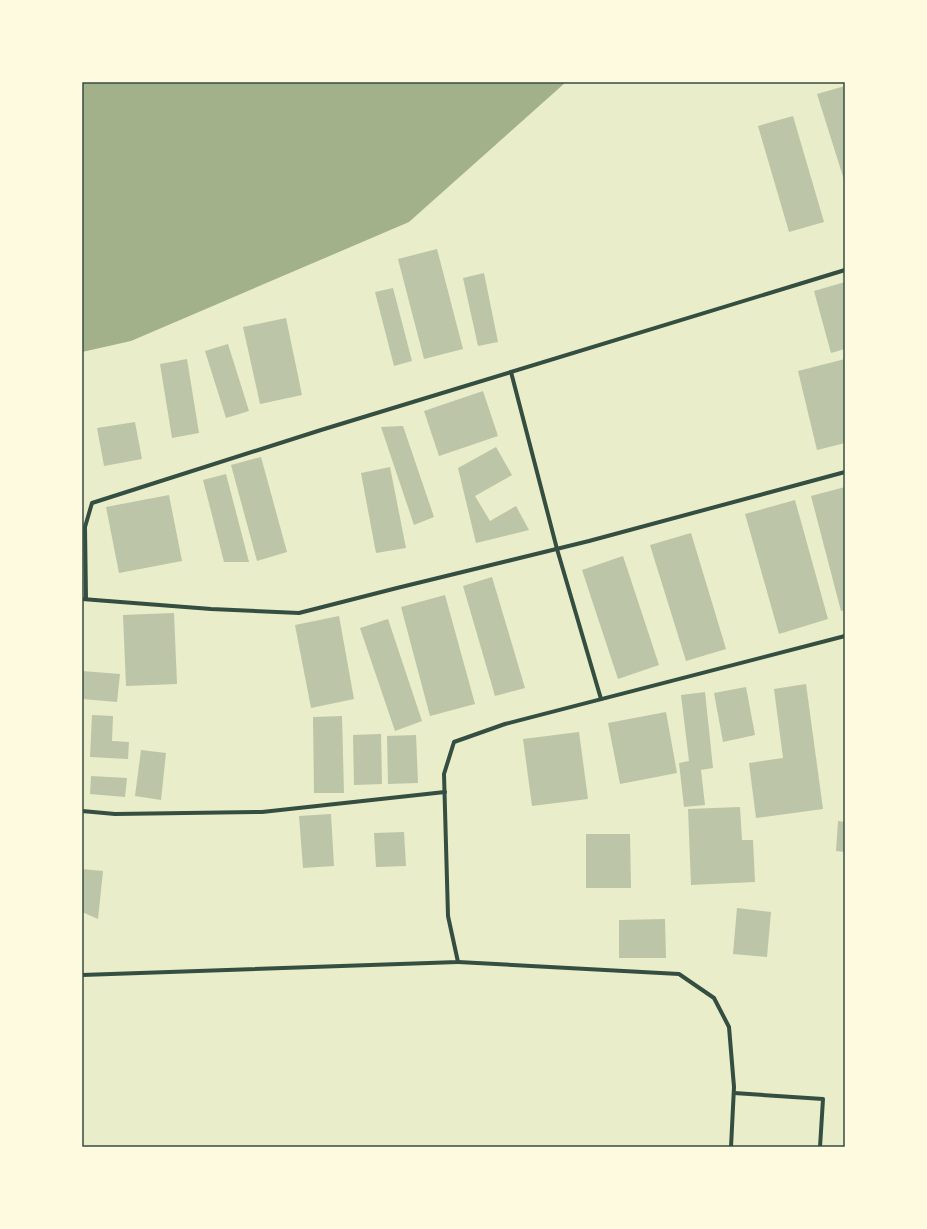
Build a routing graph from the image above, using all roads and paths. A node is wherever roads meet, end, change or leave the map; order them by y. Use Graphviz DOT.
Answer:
graph roads {
  1 [pos="845,270"];
  2 [pos="511,372"];
  3 [pos="845,472"];
  4 [pos="557,549"];
  5 [pos="84,599"];
  6 [pos="845,636"];
  7 [pos="601,699"];
  8 [pos="445,792"];
  9 [pos="82,811"];
  10 [pos="458,962"];
  11 [pos="82,975"];
  12 [pos="734,1093"];
  13 [pos="731,1147"];
  14 [pos="820,1147"];
  1 -- 2 [label="street"];
  2 -- 4 [label="street"];
  2 -- 5 [label="street"];
  3 -- 4 [label="street"];
  4 -- 5 [label="street"];
  4 -- 7 [label="street"];
  6 -- 7 [label="street"];
  7 -- 8 [label="street"];
  8 -- 9 [label="street"];
  8 -- 10 [label="street"];
  10 -- 11 [label="street"];
  10 -- 12 [label="street"];
  12 -- 13 [label="street"];
  12 -- 14 [label="street"];
}
